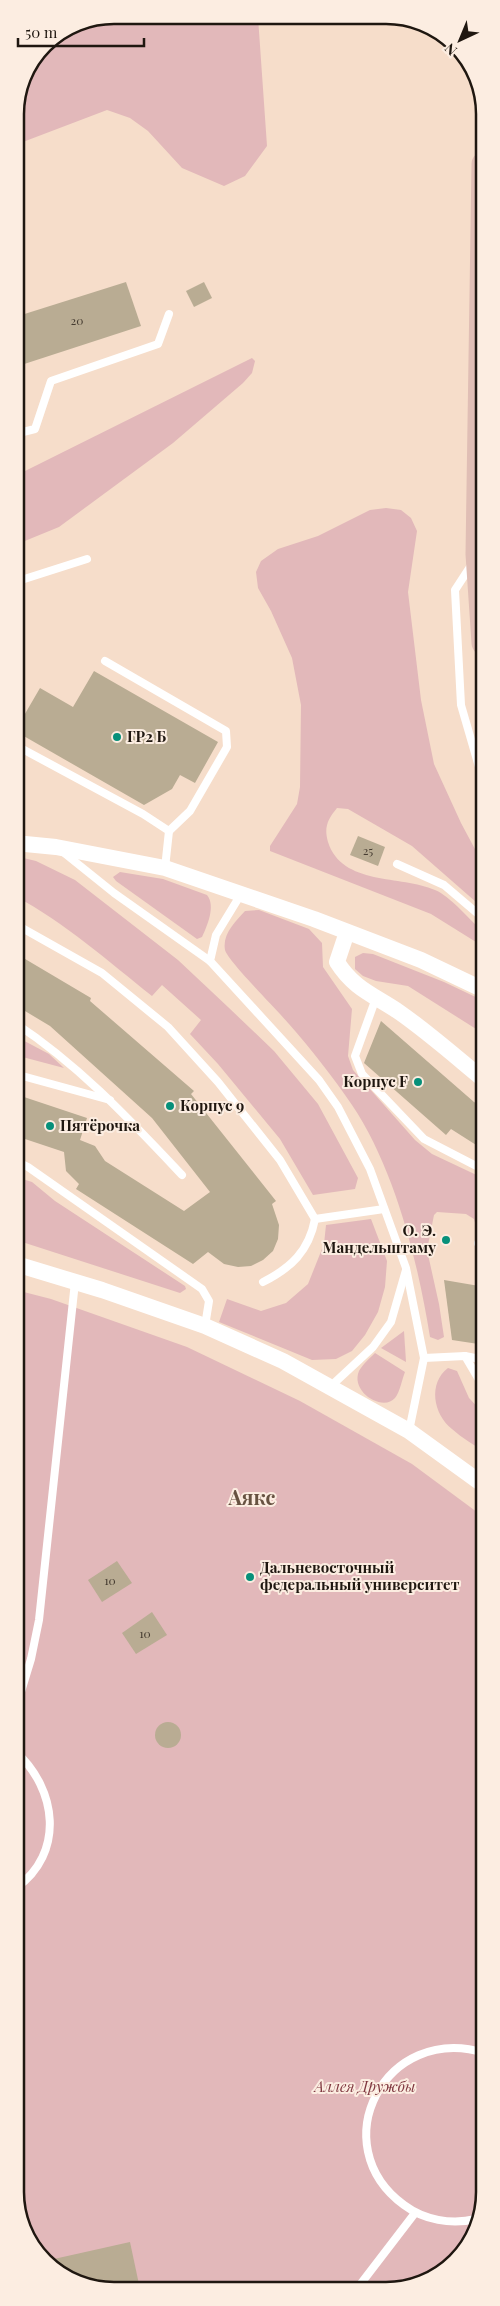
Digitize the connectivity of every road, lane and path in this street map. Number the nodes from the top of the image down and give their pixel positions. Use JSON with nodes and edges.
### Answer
{"nodes":[{"id":1,"x":168,"y":314,"type":"dead end"},
{"id":2,"x":24,"y":432,"type":"edge"},
{"id":3,"x":476,"y":557,"type":"edge"},
{"id":4,"x":87,"y":558,"type":"dead end"},
{"id":5,"x":24,"y":579,"type":"edge"},
{"id":6,"x":106,"y":661,"type":"dead end"},
{"id":7,"x":24,"y":750,"type":"edge"},
{"id":8,"x":476,"y":755,"type":"edge"},
{"id":9,"x":169,"y":830,"type":"junction"},
{"id":10,"x":24,"y":844,"type":"edge"},
{"id":11,"x":56,"y":847,"type":"junction"},
{"id":12,"x":397,"y":864,"type":"dead end"},
{"id":13,"x":165,"y":868,"type":"junction"},
{"id":14,"x":241,"y":894,"type":"junction"},
{"id":15,"x":476,"y":912,"type":"edge"},
{"id":16,"x":24,"y":929,"type":"edge"},
{"id":17,"x":346,"y":932,"type":"junction"},
{"id":18,"x":210,"y":961,"type":"junction"},
{"id":19,"x":476,"y":986,"type":"edge"},
{"id":20,"x":376,"y":998,"type":"junction"},
{"id":21,"x":24,"y":1028,"type":"edge"},
{"id":22,"x":476,"y":1074,"type":"edge"},
{"id":23,"x":24,"y":1076,"type":"edge"},
{"id":24,"x":112,"y":1101,"type":"junction"},
{"id":25,"x":24,"y":1165,"type":"edge"},
{"id":26,"x":476,"y":1166,"type":"edge"},
{"id":27,"x":182,"y":1175,"type":"dead end"},
{"id":28,"x":384,"y":1209,"type":"junction"},
{"id":29,"x":315,"y":1218,"type":"junction"},
{"id":30,"x":24,"y":1266,"type":"edge"},
{"id":31,"x":406,"y":1268,"type":"junction"},
{"id":32,"x":75,"y":1282,"type":"junction"},
{"id":33,"x":263,"y":1282,"type":"dead end"},
{"id":34,"x":205,"y":1326,"type":"junction"},
{"id":35,"x":465,"y":1356,"type":"junction"},
{"id":36,"x":424,"y":1358,"type":"junction"},
{"id":37,"x":476,"y":1358,"type":"edge"},
{"id":38,"x":476,"y":1375,"type":"edge"},
{"id":39,"x":331,"y":1386,"type":"junction"},
{"id":40,"x":409,"y":1430,"type":"junction"},
{"id":41,"x":476,"y":1479,"type":"edge"},
{"id":42,"x":24,"y":1682,"type":"edge"},
{"id":43,"x":24,"y":1759,"type":"edge"},
{"id":44,"x":24,"y":1880,"type":"edge"},
{"id":45,"x":476,"y":2050,"type":"edge"},
{"id":46,"x":415,"y":2213,"type":"junction"},
{"id":47,"x":471,"y":2219,"type":"edge"},
{"id":48,"x":362,"y":2282,"type":"edge"}],
"edges":[{"from":1,"to":2,"type":"lane"},
{"from":3,"to":8,"type":"lane"},
{"from":4,"to":5,"type":"lane"},
{"from":6,"to":9,"type":"lane"},
{"from":7,"to":9,"type":"lane"},
{"from":9,"to":13,"type":"lane"},
{"from":10,"to":11,"type":"street"},
{"from":11,"to":13,"type":"street"},
{"from":11,"to":18,"type":"lane"},
{"from":12,"to":15,"type":"lane"},
{"from":13,"to":14,"type":"street"},
{"from":14,"to":17,"type":"street"},
{"from":14,"to":18,"type":"lane"},
{"from":16,"to":29,"type":"lane"},
{"from":17,"to":19,"type":"street"},
{"from":17,"to":20,"type":"street"},
{"from":18,"to":28,"type":"lane"},
{"from":20,"to":22,"type":"street"},
{"from":20,"to":26,"type":"lane"},
{"from":21,"to":24,"type":"lane"},
{"from":23,"to":24,"type":"lane"},
{"from":24,"to":27,"type":"lane"},
{"from":25,"to":34,"type":"lane"},
{"from":28,"to":29,"type":"lane"},
{"from":28,"to":31,"type":"lane"},
{"from":29,"to":33,"type":"lane"},
{"from":30,"to":32,"type":"street"},
{"from":31,"to":36,"type":"lane"},
{"from":31,"to":39,"type":"lane"},
{"from":32,"to":34,"type":"street"},
{"from":32,"to":42,"type":"lane"},
{"from":34,"to":39,"type":"street"},
{"from":35,"to":36,"type":"lane"},
{"from":35,"to":37,"type":"lane"},
{"from":35,"to":38,"type":"lane"},
{"from":36,"to":40,"type":"lane"},
{"from":39,"to":40,"type":"street"},
{"from":40,"to":41,"type":"street"},
{"from":43,"to":44,"type":"lane"},
{"from":45,"to":46,"type":"lane"},
{"from":46,"to":47,"type":"lane"},
{"from":46,"to":48,"type":"lane"}]}
